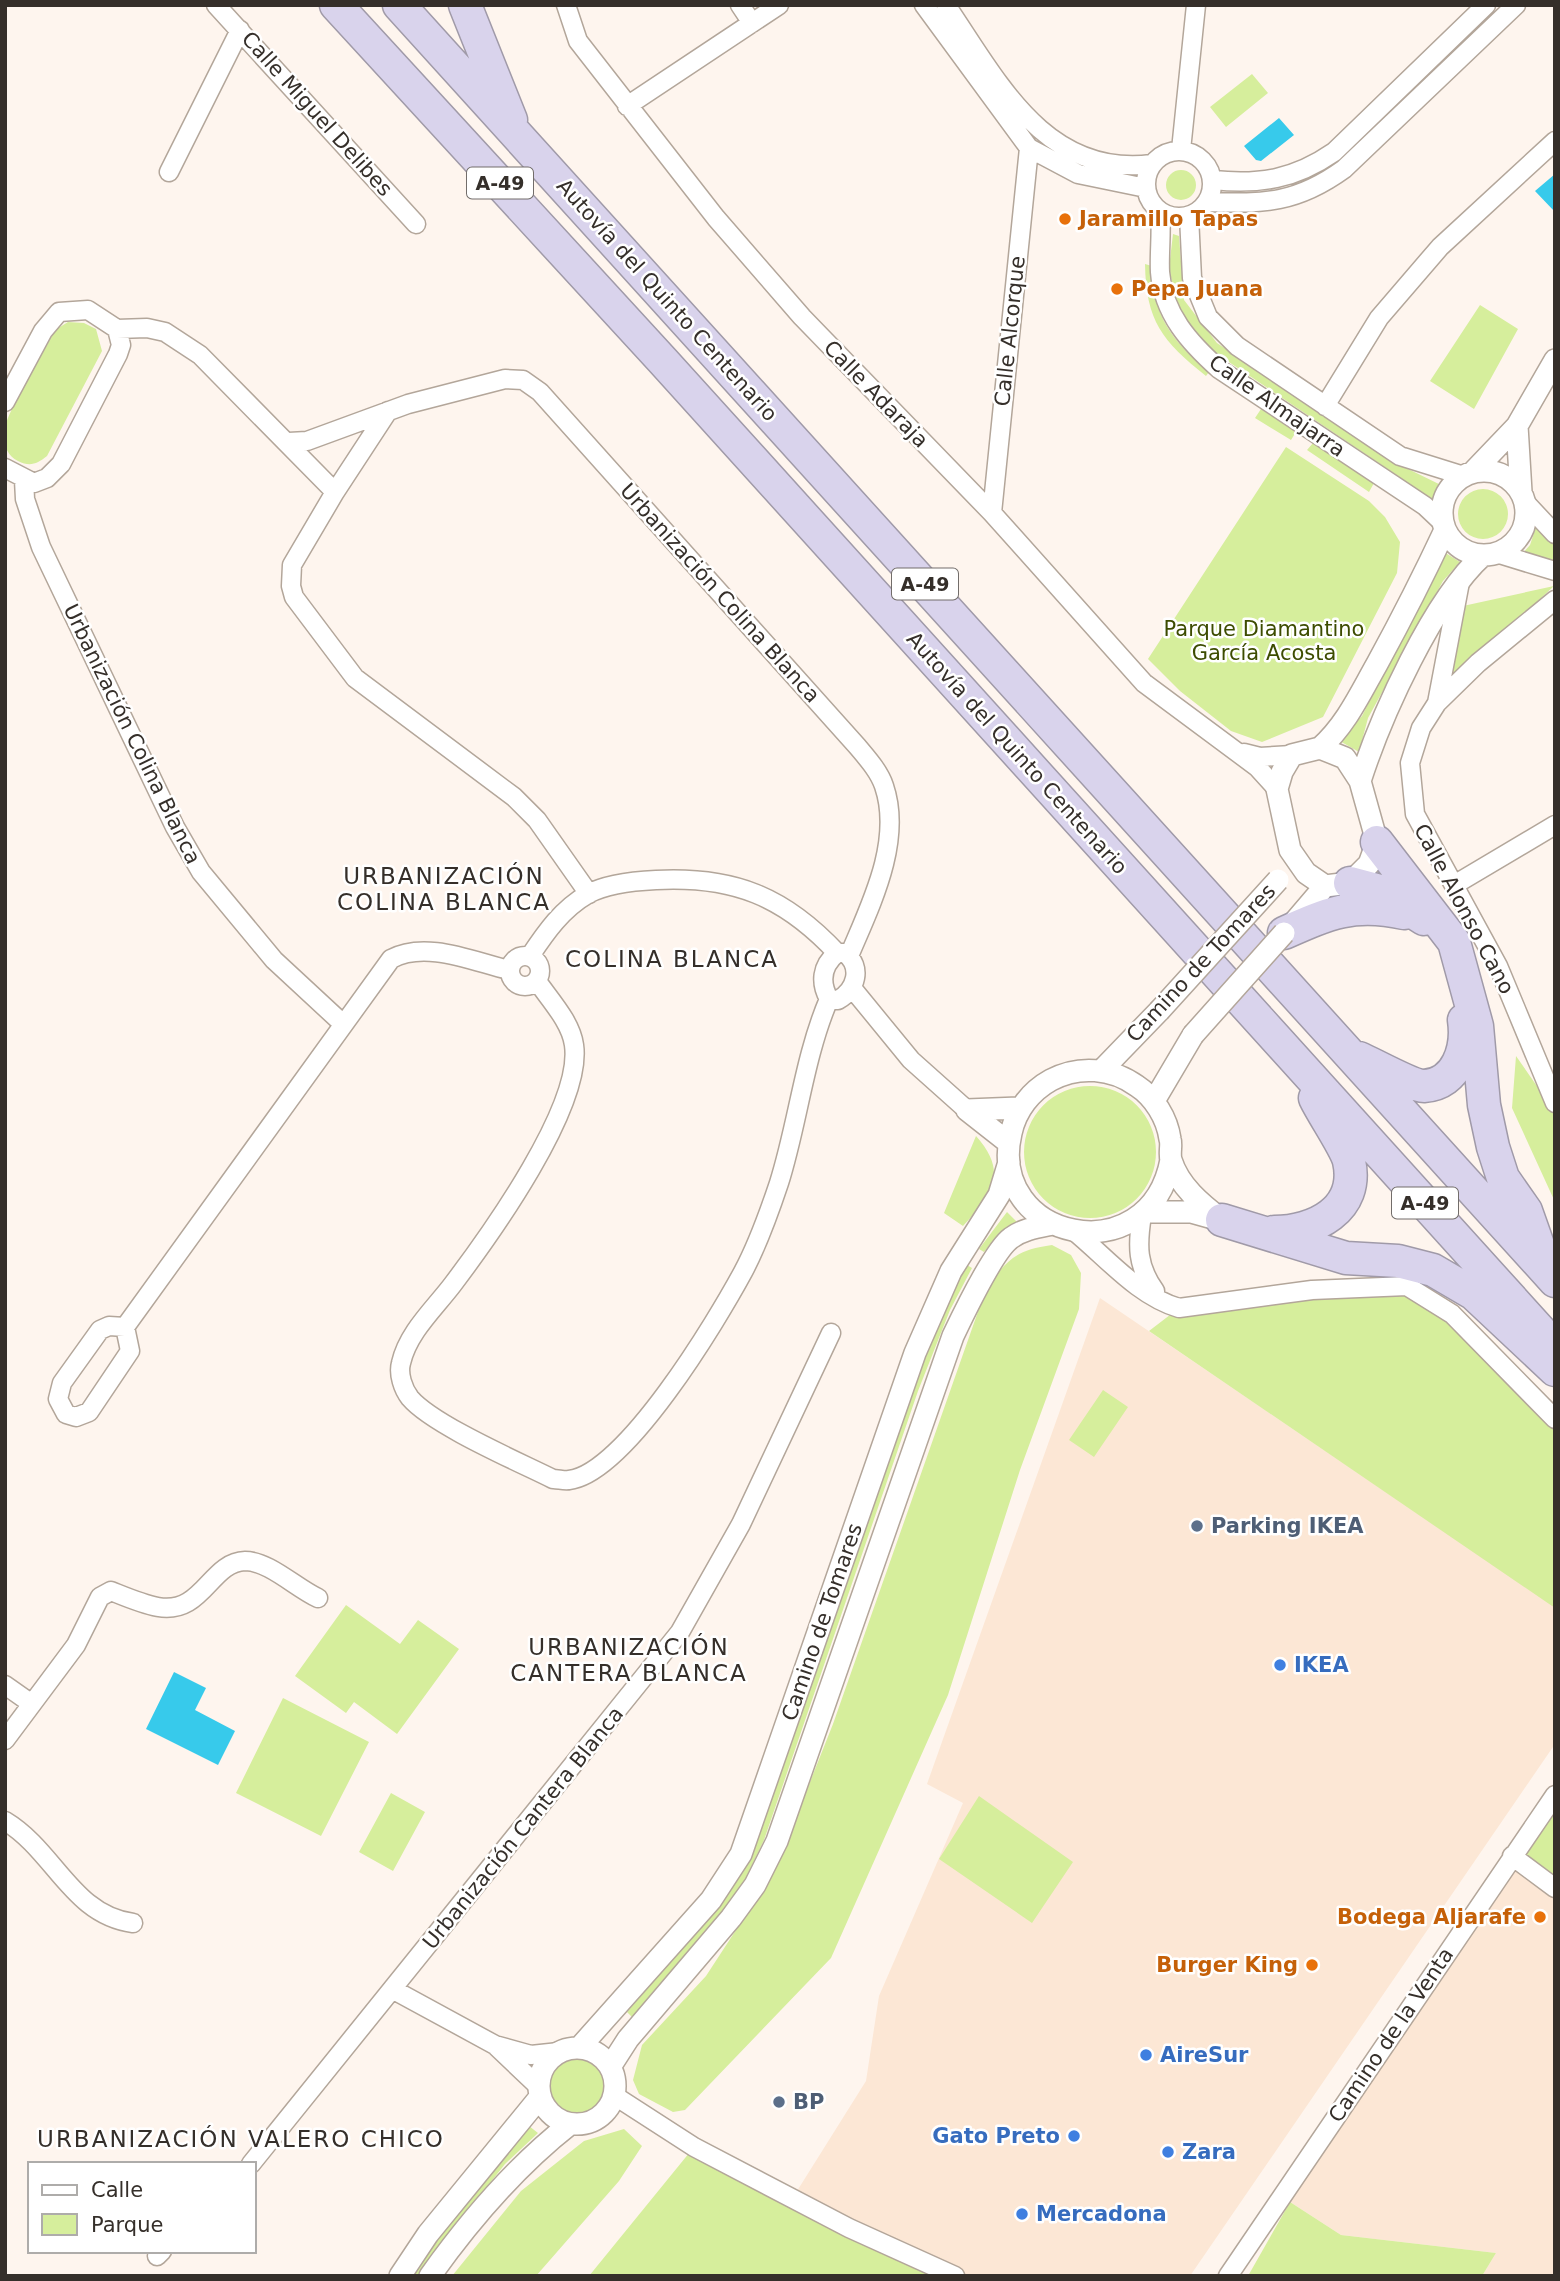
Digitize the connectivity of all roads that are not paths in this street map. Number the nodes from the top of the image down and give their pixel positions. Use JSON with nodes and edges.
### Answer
{"nodes":[{"id":1,"x":216,"y":5,"type":"edge"},
{"id":2,"x":336,"y":5,"type":"edge"},
{"id":3,"x":399,"y":5,"type":"edge"},
{"id":4,"x":465,"y":5,"type":"edge"},
{"id":5,"x":566,"y":5,"type":"edge"},
{"id":6,"x":740,"y":5,"type":"edge"},
{"id":7,"x":779,"y":5,"type":"edge"},
{"id":8,"x":924,"y":5,"type":"edge"},
{"id":9,"x":946,"y":5,"type":"edge"},
{"id":10,"x":1196,"y":5,"type":"edge"},
{"id":11,"x":1486,"y":5,"type":"edge"},
{"id":12,"x":1516,"y":5,"type":"edge"},
{"id":13,"x":752,"y":23,"type":"junction"},
{"id":14,"x":240,"y":30,"type":"junction"},
{"id":15,"x":627,"y":106,"type":"junction"},
{"id":16,"x":514,"y":131,"type":"junction"},
{"id":17,"x":1555,"y":141,"type":"edge"},
{"id":18,"x":1029,"y":148,"type":"junction"},
{"id":19,"x":1181,"y":150,"type":"junction"},
{"id":20,"x":1152,"y":164,"type":"junction"},
{"id":21,"x":169,"y":172,"type":"dead end"},
{"id":22,"x":1213,"y":180,"type":"junction"},
{"id":23,"x":1146,"y":188,"type":"junction"},
{"id":24,"x":1208,"y":202,"type":"junction"},
{"id":25,"x":1160,"y":211,"type":"junction"},
{"id":26,"x":1189,"y":216,"type":"junction"},
{"id":27,"x":416,"y":224,"type":"dead end"},
{"id":28,"x":117,"y":329,"type":"junction"},
{"id":29,"x":1555,"y":360,"type":"edge"},
{"id":30,"x":5,"y":402,"type":"edge"},
{"id":31,"x":1325,"y":406,"type":"junction"},
{"id":32,"x":388,"y":411,"type":"junction"},
{"id":33,"x":1517,"y":426,"type":"junction"},
{"id":34,"x":289,"y":442,"type":"junction"},
{"id":35,"x":5,"y":468,"type":"edge"},
{"id":36,"x":1469,"y":474,"type":"junction"},
{"id":37,"x":24,"y":480,"type":"junction"},
{"id":38,"x":335,"y":492,"type":"junction"},
{"id":39,"x":1522,"y":497,"type":"junction"},
{"id":40,"x":992,"y":513,"type":"junction"},
{"id":41,"x":1444,"y":527,"type":"junction"},
{"id":42,"x":1555,"y":534,"type":"edge"},
{"id":43,"x":1490,"y":554,"type":"junction"},
{"id":44,"x":1555,"y":571,"type":"edge"},
{"id":45,"x":1460,"y":582,"type":"junction"},
{"id":46,"x":1555,"y":600,"type":"edge"},
{"id":47,"x":1437,"y":703,"type":"junction"},
{"id":48,"x":1228,"y":748,"type":"junction"},
{"id":49,"x":1320,"y":748,"type":"junction"},
{"id":50,"x":1292,"y":755,"type":"junction"},
{"id":51,"x":1360,"y":780,"type":"junction"},
{"id":52,"x":1277,"y":789,"type":"junction"},
{"id":53,"x":1555,"y":825,"type":"edge"},
{"id":54,"x":1377,"y":842,"type":"junction"},
{"id":55,"x":1290,"y":849,"type":"junction"},
{"id":56,"x":1338,"y":885,"type":"junction"},
{"id":57,"x":1454,"y":885,"type":"junction"},
{"id":58,"x":589,"y":894,"type":"junction"},
{"id":59,"x":1422,"y":918,"type":"junction"},
{"id":60,"x":1284,"y":933,"type":"junction"},
{"id":61,"x":843,"y":955,"type":"junction"},
{"id":62,"x":530,"y":956,"type":"junction"},
{"id":63,"x":509,"y":971,"type":"junction"},
{"id":64,"x":537,"y":981,"type":"junction"},
{"id":65,"x":852,"y":988,"type":"junction"},
{"id":66,"x":829,"y":999,"type":"junction"},
{"id":67,"x":342,"y":1023,"type":"junction"},
{"id":68,"x":1351,"y":1055,"type":"junction"},
{"id":69,"x":1295,"y":1060,"type":"junction"},
{"id":70,"x":1548,"y":1070,"type":"edge"},
{"id":71,"x":1101,"y":1071,"type":"junction"},
{"id":72,"x":1154,"y":1101,"type":"junction"},
{"id":73,"x":1555,"y":1103,"type":"edge"},
{"id":74,"x":1021,"y":1108,"type":"junction"},
{"id":75,"x":967,"y":1110,"type":"junction"},
{"id":76,"x":1009,"y":1152,"type":"junction"},
{"id":77,"x":1171,"y":1160,"type":"junction"},
{"id":78,"x":1144,"y":1213,"type":"junction"},
{"id":79,"x":1222,"y":1220,"type":"junction"},
{"id":80,"x":1053,"y":1224,"type":"junction"},
{"id":81,"x":1074,"y":1231,"type":"junction"},
{"id":82,"x":1259,"y":1232,"type":"junction"},
{"id":83,"x":1552,"y":1277,"type":"edge"},
{"id":84,"x":1163,"y":1303,"type":"junction"},
{"id":85,"x":125,"y":1327,"type":"junction"},
{"id":86,"x":831,"y":1333,"type":"dead end"},
{"id":87,"x":1555,"y":1347,"type":"edge"},
{"id":88,"x":1555,"y":1370,"type":"edge"},
{"id":89,"x":1555,"y":1419,"type":"edge"},
{"id":90,"x":318,"y":1598,"type":"dead end"},
{"id":91,"x":5,"y":1685,"type":"edge"},
{"id":92,"x":32,"y":1704,"type":"junction"},
{"id":93,"x":5,"y":1740,"type":"edge"},
{"id":94,"x":1555,"y":1795,"type":"edge"},
{"id":95,"x":5,"y":1821,"type":"edge"},
{"id":96,"x":1512,"y":1856,"type":"junction"},
{"id":97,"x":1555,"y":1888,"type":"edge"},
{"id":98,"x":134,"y":1923,"type":"dead end"},
{"id":99,"x":392,"y":1989,"type":"junction"},
{"id":100,"x":495,"y":2045,"type":"junction"},
{"id":101,"x":580,"y":2048,"type":"junction"},
{"id":102,"x":559,"y":2052,"type":"junction"},
{"id":103,"x":610,"y":2067,"type":"junction"},
{"id":104,"x":539,"y":2091,"type":"junction"},
{"id":105,"x":615,"y":2096,"type":"junction"},
{"id":106,"x":570,"y":2124,"type":"junction"},
{"id":107,"x":253,"y":2162,"type":"edge"},
{"id":108,"x":400,"y":2276,"type":"edge"},
{"id":109,"x":430,"y":2276,"type":"edge"},
{"id":110,"x":955,"y":2276,"type":"edge"},
{"id":111,"x":1227,"y":2276,"type":"edge"}],
"edges":[{"from":1,"to":14,"type":"street","name":"Calle Miguel Delibes"},
{"from":2,"to":69,"type":"highway","name":"Autovía del Quinto Centenario","number":"A-49"},
{"from":3,"to":16,"type":"highway","name":"Autovía del Quinto Centenario","number":"A-49"},
{"from":4,"to":16,"type":"highway"},
{"from":5,"to":15,"type":"street","name":"Calle Adaraja"},
{"from":6,"to":13,"type":"street"},
{"from":7,"to":13,"type":"street"},
{"from":8,"to":18,"type":"street"},
{"from":9,"to":20,"type":"street"},
{"from":10,"to":19,"type":"street"},
{"from":11,"to":22,"type":"street"},
{"from":12,"to":24,"type":"street"},
{"from":13,"to":15,"type":"street"},
{"from":14,"to":21,"type":"street"},
{"from":14,"to":27,"type":"street","name":"Calle Miguel Delibes"},
{"from":15,"to":40,"type":"street","name":"Calle Adaraja"},
{"from":16,"to":68,"type":"highway","name":"Autovía del Quinto Centenario","number":"A-49"},
{"from":17,"to":31,"type":"street"},
{"from":18,"to":23,"type":"street"},
{"from":18,"to":40,"type":"street","name":"Calle Alcorque"},
{"from":19,"to":20,"type":"street"},
{"from":19,"to":22,"type":"street"},
{"from":20,"to":23,"type":"street"},
{"from":22,"to":24,"type":"street"},
{"from":23,"to":25,"type":"street"},
{"from":24,"to":26,"type":"street"},
{"from":25,"to":26,"type":"street"},
{"from":25,"to":41,"type":"street","name":"Calle Almajarra"},
{"from":26,"to":31,"type":"street","name":"Calle Almajarra"},
{"from":28,"to":30,"type":"street"},
{"from":28,"to":34,"type":"street"},
{"from":28,"to":37,"type":"street"},
{"from":29,"to":33,"type":"street"},
{"from":31,"to":36,"type":"street","name":"Calle Almajarra"},
{"from":32,"to":34,"type":"street","name":"Urbanización Colina Blanca"},
{"from":32,"to":38,"type":"street"},
{"from":32,"to":61,"type":"street","name":"Urbanización Colina Blanca"},
{"from":33,"to":36,"type":"street"},
{"from":33,"to":39,"type":"street"},
{"from":34,"to":38,"type":"street"},
{"from":35,"to":37,"type":"street"},
{"from":36,"to":39,"type":"street"},
{"from":36,"to":41,"type":"street"},
{"from":37,"to":67,"type":"street","name":"Urbanización Colina Blanca"},
{"from":38,"to":58,"type":"street"},
{"from":39,"to":42,"type":"street"},
{"from":39,"to":43,"type":"street"},
{"from":40,"to":48,"type":"street","name":"Calle Adaraja"},
{"from":41,"to":43,"type":"street"},
{"from":41,"to":49,"type":"street"},
{"from":43,"to":44,"type":"street"},
{"from":43,"to":45,"type":"street"},
{"from":45,"to":47,"type":"street"},
{"from":45,"to":51,"type":"street"},
{"from":46,"to":47,"type":"street","name":"Calle Alonso Cano"},
{"from":47,"to":57,"type":"street","name":"Calle Alonso Cano"},
{"from":48,"to":50,"type":"street"},
{"from":48,"to":52,"type":"street","name":"Calle Adaraja"},
{"from":49,"to":50,"type":"street"},
{"from":49,"to":51,"type":"street"},
{"from":50,"to":52,"type":"street"},
{"from":51,"to":54,"type":"street"},
{"from":52,"to":55,"type":"street"},
{"from":53,"to":57,"type":"street"},
{"from":54,"to":56,"type":"street"},
{"from":54,"to":83,"type":"highway"},
{"from":55,"to":56,"type":"street"},
{"from":55,"to":71,"type":"street","name":"Camino de Tomares","bridge":true},
{"from":56,"to":59,"type":"highway"},
{"from":56,"to":60,"type":"street","name":"Camino de Tomares"},
{"from":57,"to":70,"type":"street","name":"Calle Alonso Cano"},
{"from":58,"to":61,"type":"street"},
{"from":58,"to":62,"type":"street"},
{"from":59,"to":60,"type":"highway"},
{"from":59,"to":68,"type":"highway"},
{"from":60,"to":72,"type":"street","name":"Camino de Tomares","bridge":true},
{"from":61,"to":65,"type":"street"},
{"from":61,"to":66,"type":"street"},
{"from":62,"to":63,"type":"street"},
{"from":62,"to":64,"type":"street"},
{"from":63,"to":64,"type":"street"},
{"from":63,"to":67,"type":"street"},
{"from":64,"to":66,"type":"street"},
{"from":65,"to":66,"type":"street"},
{"from":65,"to":75,"type":"street"},
{"from":67,"to":85,"type":"street"},
{"from":68,"to":83,"type":"highway","name":"Autovía del Quinto Centenario","number":"A-49"},
{"from":69,"to":82,"type":"highway"},
{"from":69,"to":87,"type":"highway","name":"Autovía del Quinto Centenario","number":"A-49"},
{"from":70,"to":73,"type":"street","name":"Calle Alonso Cano"},
{"from":71,"to":72,"type":"street"},
{"from":71,"to":74,"type":"street"},
{"from":72,"to":77,"type":"street"},
{"from":74,"to":75,"type":"street"},
{"from":74,"to":76,"type":"street"},
{"from":75,"to":76,"type":"street"},
{"from":76,"to":80,"type":"street"},
{"from":76,"to":101,"type":"street","name":"Camino de Tomares"},
{"from":77,"to":78,"type":"street"},
{"from":77,"to":79,"type":"street"},
{"from":78,"to":79,"type":"street"},
{"from":78,"to":81,"type":"street"},
{"from":78,"to":84,"type":"street"},
{"from":79,"to":82,"type":"highway"},
{"from":80,"to":81,"type":"street"},
{"from":80,"to":103,"type":"street","name":"Camino de Tomares"},
{"from":81,"to":84,"type":"street"},
{"from":82,"to":88,"type":"highway"},
{"from":84,"to":89,"type":"street"},
{"from":85,"to":85,"type":"street"},
{"from":86,"to":99,"type":"street","name":"Urbanización Cantera Blanca"},
{"from":90,"to":92,"type":"street"},
{"from":91,"to":92,"type":"street"},
{"from":92,"to":93,"type":"street"},
{"from":94,"to":96,"type":"street","name":"Camino de la Venta"},
{"from":95,"to":98,"type":"street"},
{"from":96,"to":97,"type":"street"},
{"from":96,"to":111,"type":"street","name":"Camino de la Venta"},
{"from":99,"to":100,"type":"street"},
{"from":99,"to":107,"type":"street"},
{"from":100,"to":102,"type":"street"},
{"from":100,"to":104,"type":"street"},
{"from":101,"to":102,"type":"street"},
{"from":101,"to":103,"type":"street"},
{"from":102,"to":104,"type":"street"},
{"from":103,"to":105,"type":"street"},
{"from":104,"to":106,"type":"street"},
{"from":104,"to":108,"type":"street"},
{"from":105,"to":106,"type":"street"},
{"from":105,"to":110,"type":"street"},
{"from":106,"to":109,"type":"street"}]}
